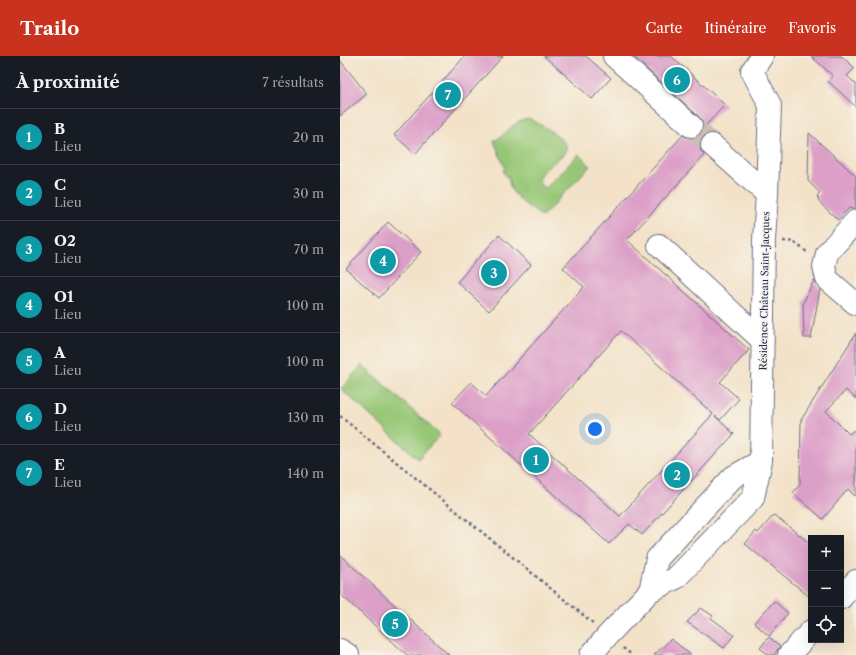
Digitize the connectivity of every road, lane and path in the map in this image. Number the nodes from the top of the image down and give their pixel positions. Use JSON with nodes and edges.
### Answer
{"nodes":[{"id":1,"x":614,"y":56,"type":"edge"},
{"id":2,"x":762,"y":56,"type":"edge"},
{"id":3,"x":691,"y":126,"type":"tunnel mouth"},
{"id":4,"x":712,"y":145,"type":"tunnel mouth"},
{"id":5,"x":767,"y":194,"type":"junction"},
{"id":6,"x":856,"y":221,"type":"edge"},
{"id":7,"x":794,"y":242,"type":"dead end"},
{"id":8,"x":659,"y":245,"type":"dead end"},
{"id":9,"x":817,"y":261,"type":"junction"},
{"id":10,"x":856,"y":304,"type":"edge"},
{"id":11,"x":763,"y":341,"type":"junction"},
{"id":12,"x":340,"y":416,"type":"edge"},
{"id":13,"x":856,"y":581,"type":"edge"},
{"id":14,"x":844,"y":595,"type":"edge"},
{"id":15,"x":808,"y":634,"type":"edge"},
{"id":16,"x":598,"y":649,"type":"edge"},
{"id":17,"x":340,"y":650,"type":"edge"},
{"id":18,"x":348,"y":655,"type":"edge"},
{"id":19,"x":632,"y":655,"type":"edge"},
{"id":20,"x":789,"y":655,"type":"edge"}],
"edges":[{"from":1,"to":3,"type":"street"},
{"from":2,"to":5,"type":"street","name":"Résidence Château Saint-Jacques"},
{"from":4,"to":5,"type":"street"},
{"from":5,"to":11,"type":"street","name":"Résidence Château Saint-Jacques"},
{"from":6,"to":9,"type":"street"},
{"from":7,"to":9,"type":"path"},
{"from":8,"to":11,"type":"street"},
{"from":9,"to":10,"type":"street"},
{"from":11,"to":16,"type":"street","name":"Résidence Château Saint-Jacques"},
{"from":12,"to":16,"type":"path"},
{"from":13,"to":14,"type":"street"},
{"from":15,"to":20,"type":"street"},
{"from":16,"to":19,"type":"path"},
{"from":17,"to":18,"type":"street"}]}
